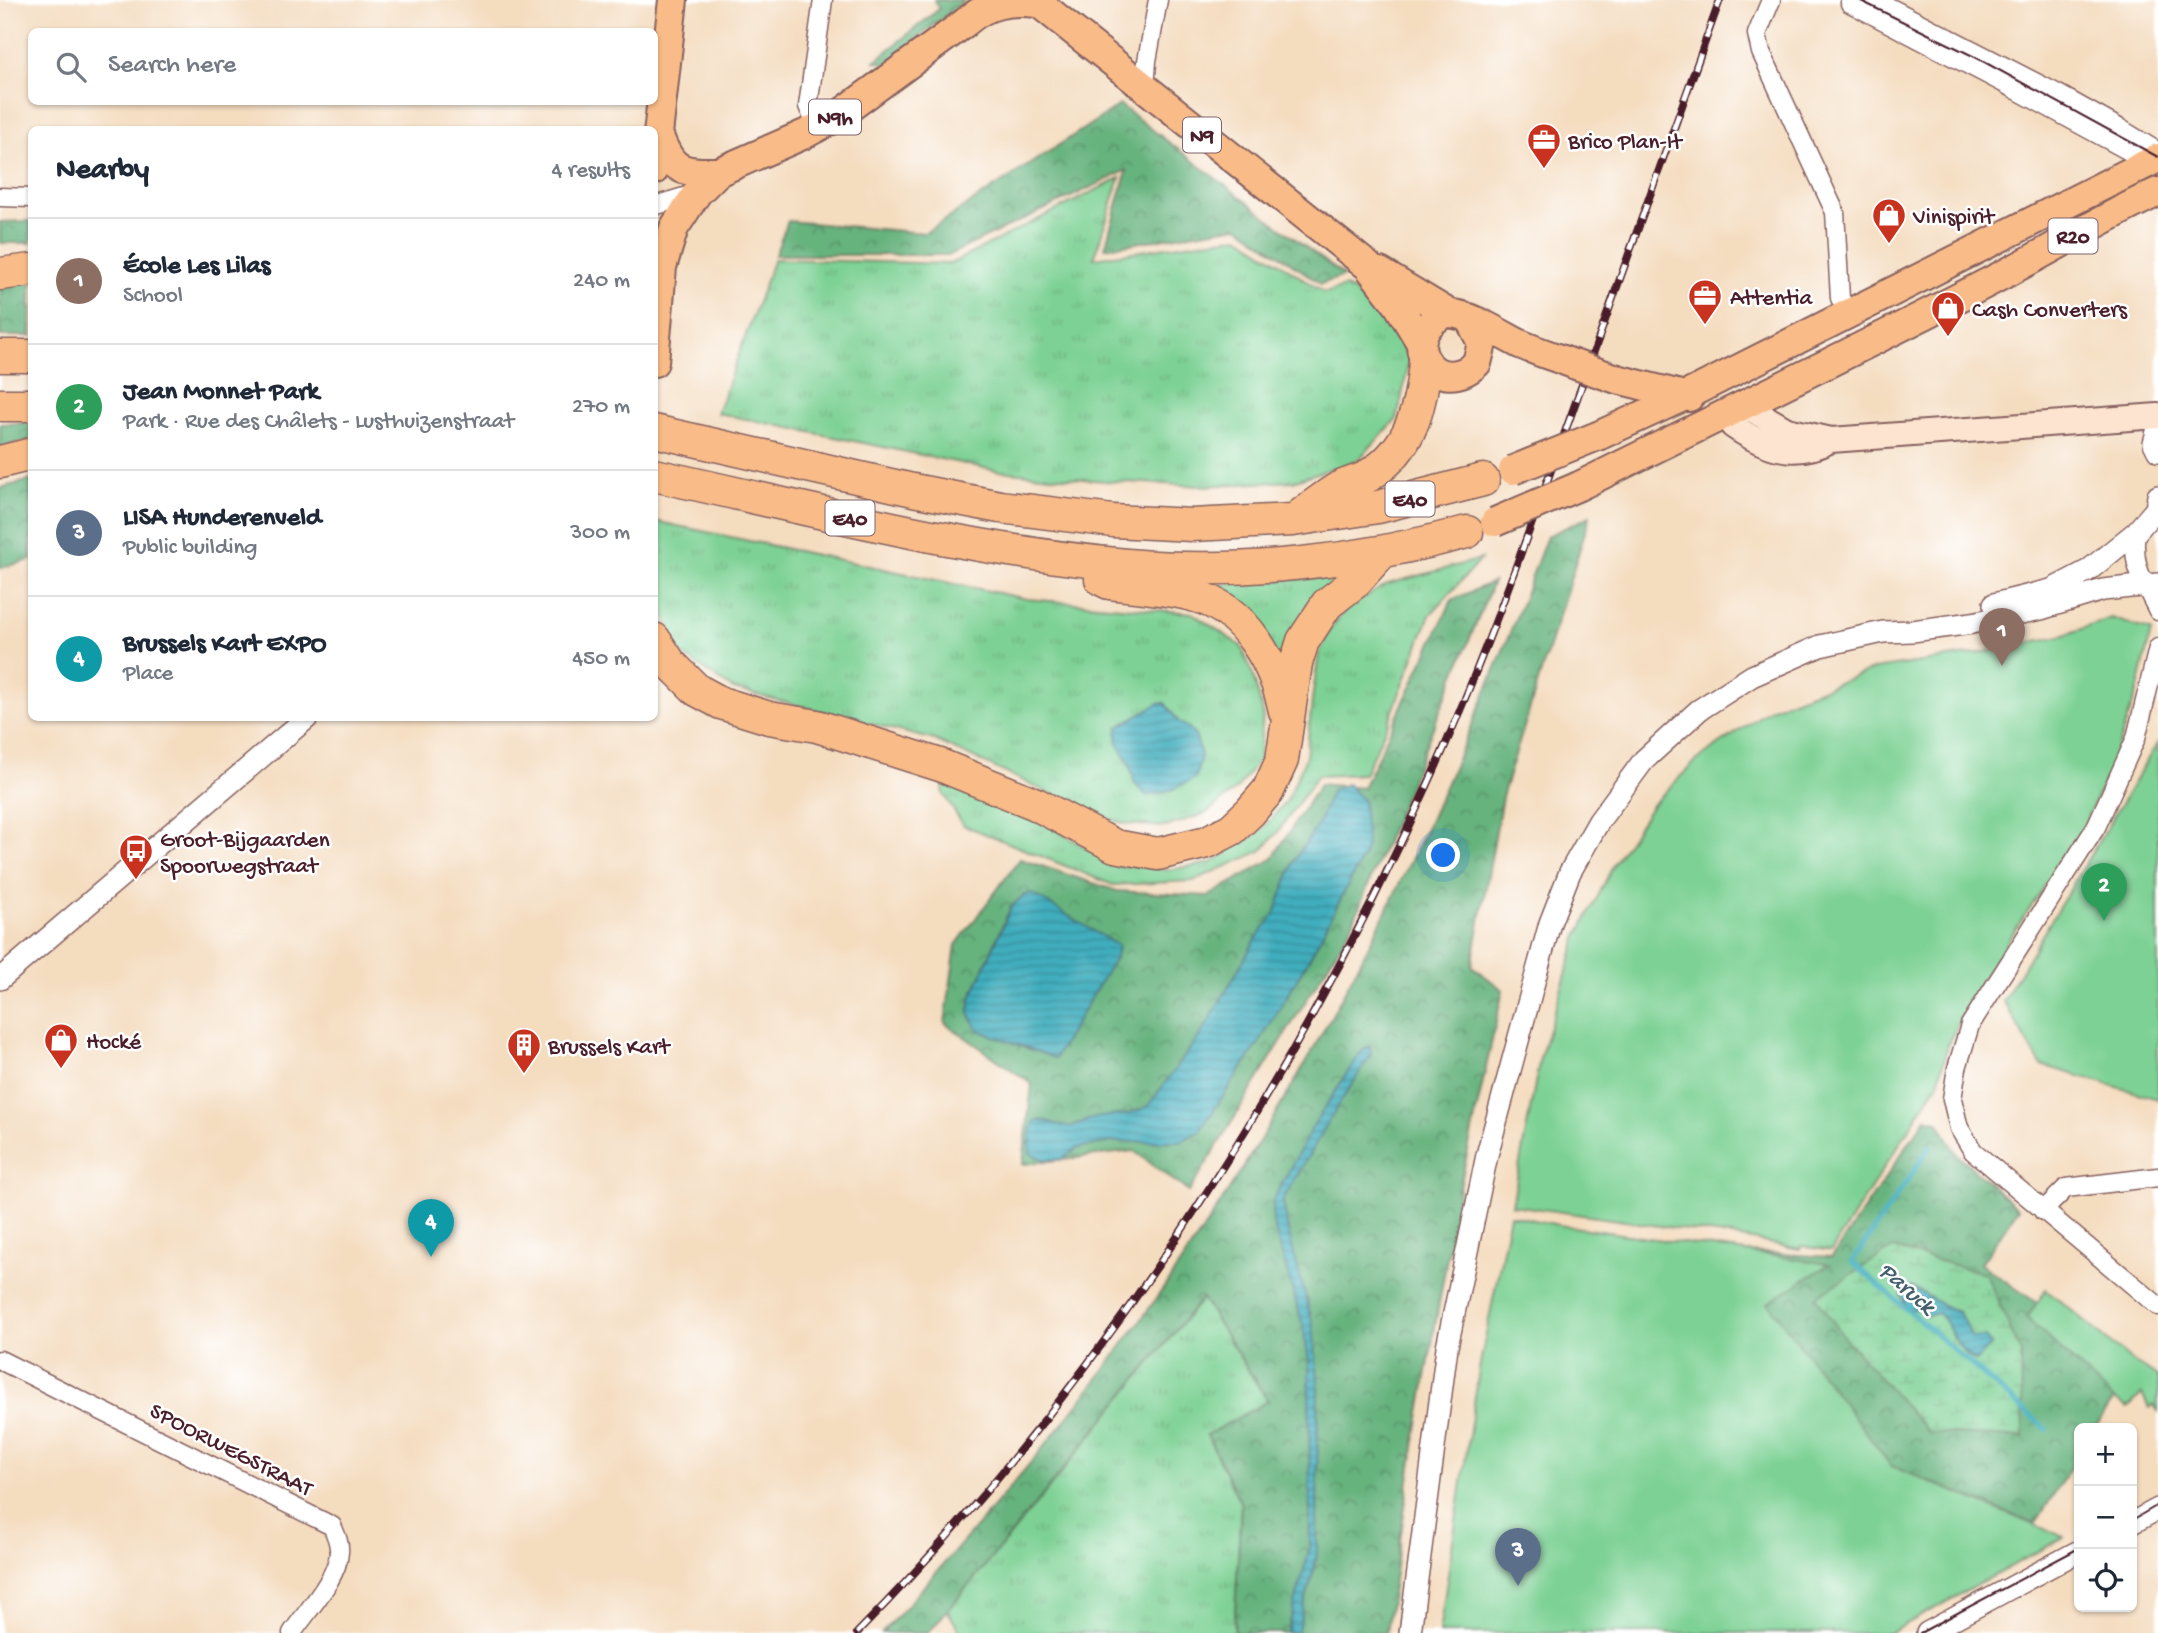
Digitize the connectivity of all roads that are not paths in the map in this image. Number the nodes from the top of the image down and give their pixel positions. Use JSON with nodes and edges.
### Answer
{"nodes":[{"id":1,"x":673,"y":0,"type":"edge"},
{"id":2,"x":822,"y":0,"type":"edge"},
{"id":3,"x":1158,"y":0,"type":"edge"},
{"id":4,"x":1771,"y":0,"type":"edge"},
{"id":5,"x":1875,"y":0,"type":"edge"},
{"id":6,"x":1036,"y":2,"type":"edge"},
{"id":7,"x":1850,"y":2,"type":"edge"},
{"id":8,"x":983,"y":4,"type":"edge"},
{"id":9,"x":1145,"y":89,"type":"junction"},
{"id":10,"x":817,"y":127,"type":"junction"},
{"id":11,"x":658,"y":131,"type":"edge"},
{"id":12,"x":658,"y":142,"type":"edge"},
{"id":13,"x":2155,"y":160,"type":"edge"},
{"id":14,"x":718,"y":172,"type":"junction"},
{"id":15,"x":2158,"y":192,"type":"edge"},
{"id":16,"x":697,"y":193,"type":"junction"},
{"id":17,"x":0,"y":197,"type":"edge"},
{"id":18,"x":28,"y":198,"type":"edge"},
{"id":19,"x":658,"y":205,"type":"edge"},
{"id":20,"x":0,"y":262,"type":"edge"},
{"id":21,"x":28,"y":263,"type":"edge"},
{"id":22,"x":1368,"y":266,"type":"junction"},
{"id":23,"x":28,"y":271,"type":"edge"},
{"id":24,"x":0,"y":274,"type":"edge"},
{"id":25,"x":1848,"y":313,"type":"junction"},
{"id":26,"x":658,"y":314,"type":"edge"},
{"id":27,"x":1459,"y":316,"type":"junction"},
{"id":28,"x":1423,"y":353,"type":"junction"},
{"id":29,"x":0,"y":356,"type":"edge"},
{"id":30,"x":28,"y":356,"type":"edge"},
{"id":31,"x":1685,"y":396,"type":"junction"},
{"id":32,"x":0,"y":405,"type":"edge"},
{"id":33,"x":28,"y":405,"type":"edge"},
{"id":34,"x":1735,"y":411,"type":"junction"},
{"id":35,"x":2158,"y":416,"type":"edge"},
{"id":36,"x":2158,"y":428,"type":"edge"},
{"id":37,"x":658,"y":431,"type":"edge"},
{"id":38,"x":2158,"y":451,"type":"edge"},
{"id":39,"x":28,"y":455,"type":"edge"},
{"id":40,"x":0,"y":461,"type":"edge"},
{"id":41,"x":658,"y":476,"type":"edge"},
{"id":42,"x":1483,"y":480,"type":"joint"},
{"id":43,"x":2158,"y":496,"type":"edge"},
{"id":44,"x":1293,"y":520,"type":"junction"},
{"id":45,"x":1481,"y":527,"type":"joint"},
{"id":46,"x":2136,"y":532,"type":"junction"},
{"id":47,"x":1382,"y":552,"type":"junction"},
{"id":48,"x":1045,"y":555,"type":"junction"},
{"id":49,"x":2152,"y":585,"type":"edge"},
{"id":50,"x":2158,"y":611,"type":"edge"},
{"id":51,"x":1883,"y":632,"type":"junction"},
{"id":52,"x":658,"y":645,"type":"edge"},
{"id":53,"x":2158,"y":648,"type":"edge"},
{"id":54,"x":303,"y":721,"type":"edge"},
{"id":55,"x":1287,"y":724,"type":"junction"},
{"id":56,"x":0,"y":979,"type":"edge"},
{"id":57,"x":2158,"y":1177,"type":"edge"},
{"id":58,"x":2043,"y":1211,"type":"junction"},
{"id":59,"x":2158,"y":1306,"type":"edge"},
{"id":60,"x":0,"y":1360,"type":"edge"},
{"id":61,"x":2158,"y":1509,"type":"edge"},
{"id":62,"x":2137,"y":1520,"type":"edge"},
{"id":63,"x":2074,"y":1555,"type":"edge"},
{"id":64,"x":292,"y":1633,"type":"edge"},
{"id":65,"x":1410,"y":1633,"type":"edge"},
{"id":66,"x":1927,"y":1633,"type":"edge"}],
"edges":[{"from":1,"to":11,"type":"main road"},
{"from":2,"to":10,"type":"street"},
{"from":3,"to":9,"type":"street"},
{"from":4,"to":25,"type":"street"},
{"from":5,"to":13,"type":"street"},
{"from":6,"to":8,"type":"main road","number":"N9h"},
{"from":6,"to":9,"type":"main road","number":"N9"},
{"from":7,"to":13,"type":"street"},
{"from":8,"to":10,"type":"main road","number":"N9h"},
{"from":9,"to":22,"type":"main road","number":"N9"},
{"from":10,"to":14,"type":"main road","number":"N9h"},
{"from":12,"to":14,"type":"main road"},
{"from":13,"to":25,"type":"main road","number":"R20"},
{"from":14,"to":16,"type":"main road"},
{"from":15,"to":34,"type":"main road","number":"R20"},
{"from":16,"to":19,"type":"street"},
{"from":16,"to":26,"type":"main road"},
{"from":17,"to":18,"type":"street"},
{"from":20,"to":21,"type":"highway"},
{"from":22,"to":27,"type":"main road","number":"N9"},
{"from":22,"to":28,"type":"main road","number":"N9"},
{"from":23,"to":24,"type":"highway"},
{"from":25,"to":31,"type":"main road","number":"R20"},
{"from":27,"to":28,"type":"main road"},
{"from":27,"to":28,"type":"main road"},
{"from":27,"to":31,"type":"main road","number":"N9","bridge":true},
{"from":28,"to":44,"type":"highway"},
{"from":29,"to":30,"type":"highway"},
{"from":31,"to":34,"type":"main road"},
{"from":31,"to":42,"type":"main road","number":"E40","bridge":true},
{"from":32,"to":33,"type":"highway"},
{"from":34,"to":35,"type":"main road"},
{"from":34,"to":45,"type":"main road","number":"E40","bridge":true},
{"from":36,"to":38,"type":"street"},
{"from":37,"to":44,"type":"highway","number":"E40"},
{"from":39,"to":40,"type":"highway"},
{"from":41,"to":48,"type":"highway","number":"E40"},
{"from":42,"to":44,"type":"highway","number":"E40"},
{"from":43,"to":46,"type":"street"},
{"from":45,"to":47,"type":"highway","number":"E40"},
{"from":46,"to":49,"type":"street"},
{"from":46,"to":51,"type":"street"},
{"from":47,"to":48,"type":"highway","number":"E40"},
{"from":47,"to":55,"type":"highway"},
{"from":48,"to":55,"type":"highway"},
{"from":49,"to":50,"type":"street"},
{"from":49,"to":51,"type":"street"},
{"from":51,"to":65,"type":"street"},
{"from":52,"to":55,"type":"highway"},
{"from":53,"to":58,"type":"street"},
{"from":54,"to":56,"type":"street"},
{"from":57,"to":58,"type":"street"},
{"from":58,"to":59,"type":"street"},
{"from":60,"to":64,"type":"street","name":"SPOORWEGSTRAAT"},
{"from":61,"to":62,"type":"street"},
{"from":63,"to":66,"type":"street"}]}
